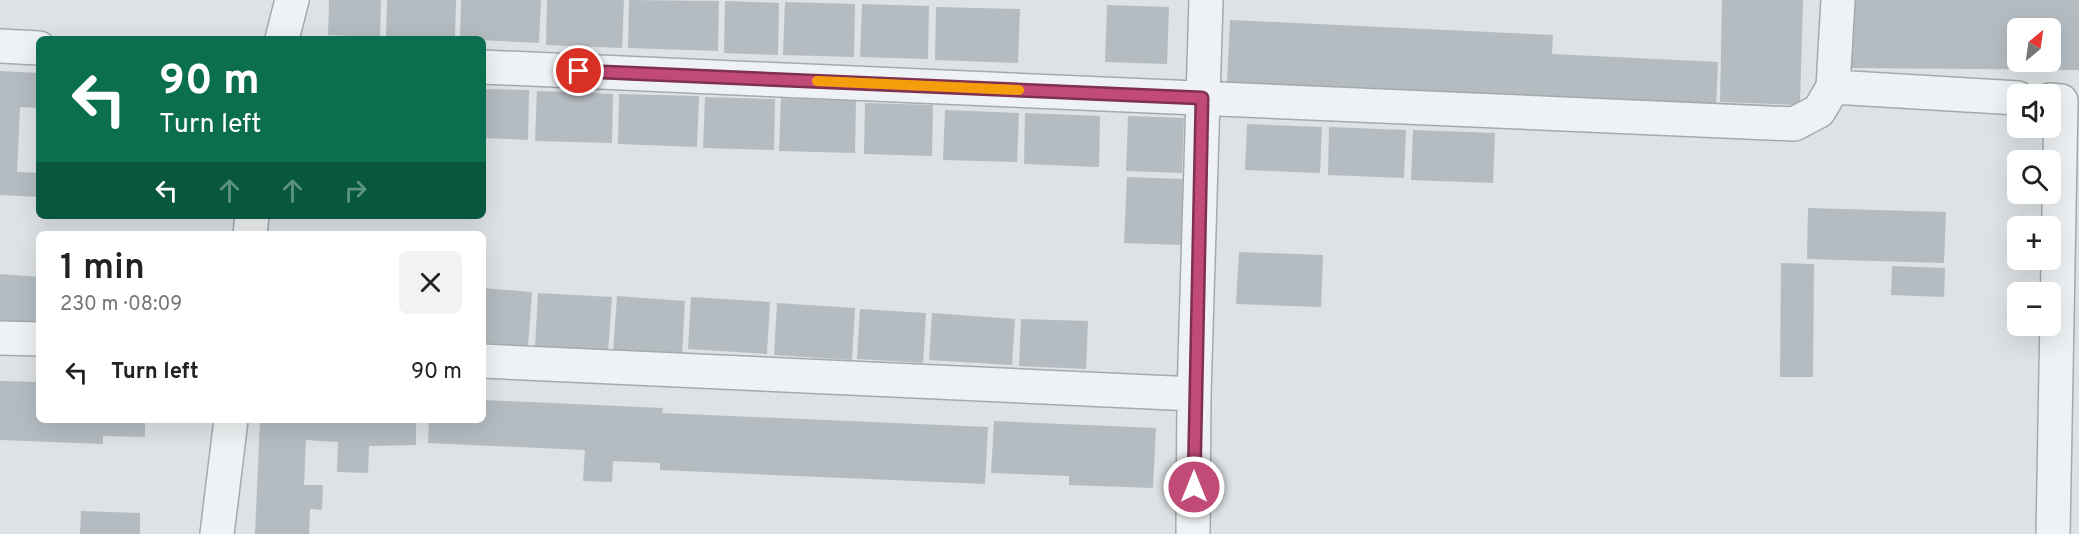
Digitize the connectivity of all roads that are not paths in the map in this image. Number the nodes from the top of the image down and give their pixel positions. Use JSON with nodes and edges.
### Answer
{"nodes":[{"id":1,"x":292,"y":0,"type":"edge"},
{"id":2,"x":1206,"y":0,"type":"edge"},
{"id":3,"x":1838,"y":0,"type":"edge"},
{"id":4,"x":283,"y":36,"type":"edge"},
{"id":5,"x":0,"y":46,"type":"edge"},
{"id":6,"x":36,"y":48,"type":"edge"},
{"id":7,"x":486,"y":67,"type":"edge"},
{"id":8,"x":1833,"y":87,"type":"junction"},
{"id":9,"x":2007,"y":97,"type":"edge"},
{"id":10,"x":2064,"y":97,"type":"edge"},
{"id":11,"x":1202,"y":98,"type":"junction"},
{"id":12,"x":0,"y":338,"type":"edge"},
{"id":13,"x":36,"y":339,"type":"edge"},
{"id":14,"x":486,"y":361,"type":"edge"},
{"id":15,"x":1194,"y":394,"type":"junction"},
{"id":16,"x":231,"y":423,"type":"edge"},
{"id":17,"x":217,"y":534,"type":"edge"},
{"id":18,"x":1193,"y":534,"type":"edge"},
{"id":19,"x":2053,"y":534,"type":"edge"}],
"edges":[{"from":1,"to":4,"type":"street"},
{"from":2,"to":11,"type":"street"},
{"from":3,"to":8,"type":"street"},
{"from":5,"to":6,"type":"street"},
{"from":7,"to":11,"type":"street"},
{"from":8,"to":9,"type":"street"},
{"from":8,"to":11,"type":"street"},
{"from":10,"to":19,"type":"street"},
{"from":11,"to":15,"type":"street"},
{"from":12,"to":13,"type":"street"},
{"from":14,"to":15,"type":"street"},
{"from":15,"to":18,"type":"street"},
{"from":16,"to":17,"type":"street"}]}
